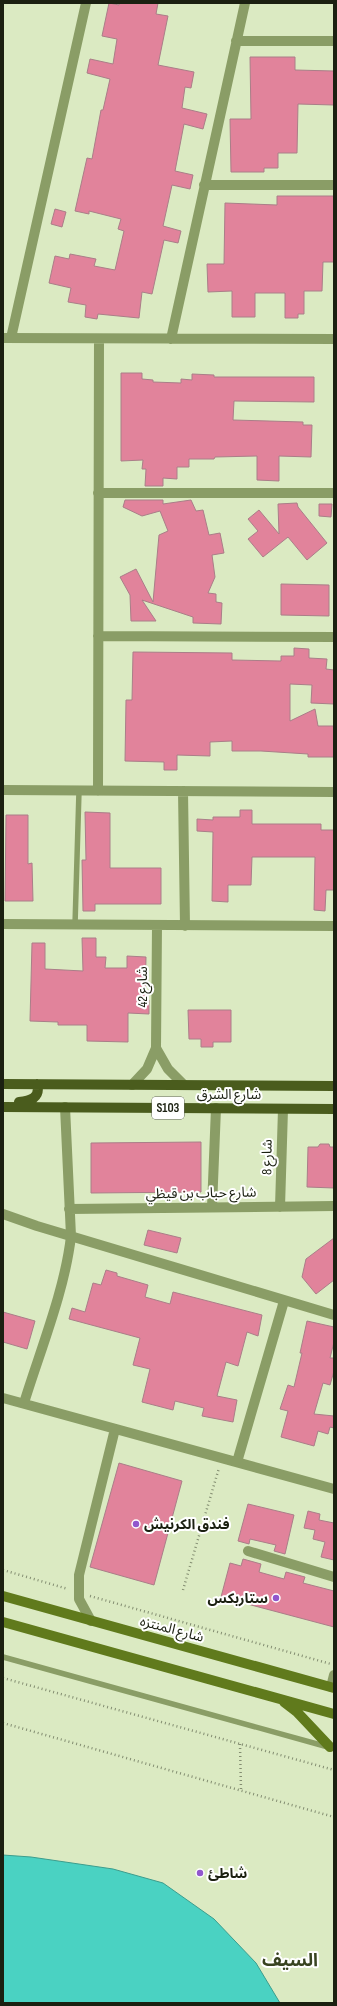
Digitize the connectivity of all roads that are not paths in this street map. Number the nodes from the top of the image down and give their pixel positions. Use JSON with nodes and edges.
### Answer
{"nodes":[{"id":1,"x":86,"y":3,"type":"edge"},
{"id":2,"x":245,"y":3,"type":"edge"},
{"id":3,"x":236,"y":41,"type":"junction"},
{"id":4,"x":334,"y":41,"type":"edge"},
{"id":5,"x":204,"y":185,"type":"junction"},
{"id":6,"x":334,"y":186,"type":"edge"},
{"id":7,"x":7,"y":338,"type":"edge"},
{"id":8,"x":99,"y":339,"type":"junction"},
{"id":9,"x":171,"y":339,"type":"junction"},
{"id":10,"x":334,"y":339,"type":"edge"},
{"id":11,"x":98,"y":493,"type":"junction"},
{"id":12,"x":334,"y":493,"type":"edge"},
{"id":13,"x":98,"y":636,"type":"junction"},
{"id":14,"x":334,"y":638,"type":"edge"},
{"id":15,"x":3,"y":790,"type":"edge"},
{"id":16,"x":79,"y":790,"type":"junction"},
{"id":17,"x":98,"y":790,"type":"junction"},
{"id":18,"x":183,"y":791,"type":"junction"},
{"id":19,"x":334,"y":792,"type":"edge"},
{"id":20,"x":3,"y":924,"type":"edge"},
{"id":21,"x":75,"y":925,"type":"junction"},
{"id":22,"x":157,"y":925,"type":"junction"},
{"id":23,"x":185,"y":926,"type":"junction"},
{"id":24,"x":334,"y":926,"type":"edge"},
{"id":25,"x":156,"y":1048,"type":"junction"},
{"id":26,"x":3,"y":1084,"type":"edge"},
{"id":27,"x":37,"y":1084,"type":"junction"},
{"id":28,"x":132,"y":1085,"type":"junction"},
{"id":29,"x":184,"y":1086,"type":"junction"},
{"id":30,"x":334,"y":1086,"type":"edge"},
{"id":31,"x":3,"y":1103,"type":"edge"},
{"id":32,"x":3,"y":1107,"type":"edge"},
{"id":33,"x":65,"y":1107,"type":"junction"},
{"id":34,"x":216,"y":1108,"type":"junction"},
{"id":35,"x":282,"y":1109,"type":"junction"},
{"id":36,"x":334,"y":1109,"type":"edge"},
{"id":37,"x":334,"y":1206,"type":"edge"},
{"id":38,"x":212,"y":1207,"type":"junction"},
{"id":39,"x":280,"y":1207,"type":"junction"},
{"id":40,"x":69,"y":1209,"type":"junction"},
{"id":41,"x":3,"y":1214,"type":"edge"},
{"id":42,"x":71,"y":1236,"type":"junction"},
{"id":43,"x":284,"y":1301,"type":"junction"},
{"id":44,"x":334,"y":1315,"type":"edge"},
{"id":45,"x":3,"y":1398,"type":"edge"},
{"id":46,"x":24,"y":1403,"type":"junction"},
{"id":47,"x":115,"y":1429,"type":"junction"},
{"id":48,"x":237,"y":1462,"type":"junction"},
{"id":49,"x":334,"y":1489,"type":"edge"},
{"id":50,"x":248,"y":1552,"type":"dead end"},
{"id":51,"x":334,"y":1577,"type":"edge"},
{"id":52,"x":3,"y":1596,"type":"edge"},
{"id":53,"x":91,"y":1621,"type":"junction"},
{"id":54,"x":3,"y":1622,"type":"edge"},
{"id":55,"x":3,"y":1656,"type":"edge"},
{"id":56,"x":334,"y":1675,"type":"edge"},
{"id":57,"x":332,"y":1688,"type":"edge"},
{"id":58,"x":279,"y":1699,"type":"junction"},
{"id":59,"x":334,"y":1714,"type":"edge"},
{"id":60,"x":332,"y":1748,"type":"edge"}],
"edges":[{"from":1,"to":7,"type":"street"},
{"from":2,"to":3,"type":"street"},
{"from":3,"to":4,"type":"street"},
{"from":3,"to":5,"type":"street"},
{"from":5,"to":6,"type":"street"},
{"from":5,"to":9,"type":"street"},
{"from":7,"to":8,"type":"street"},
{"from":8,"to":9,"type":"street"},
{"from":8,"to":11,"type":"street"},
{"from":9,"to":10,"type":"street"},
{"from":11,"to":12,"type":"street"},
{"from":11,"to":13,"type":"street"},
{"from":13,"to":14,"type":"street"},
{"from":13,"to":17,"type":"street"},
{"from":15,"to":16,"type":"street"},
{"from":16,"to":17,"type":"street"},
{"from":16,"to":21,"type":"lane"},
{"from":17,"to":18,"type":"street"},
{"from":18,"to":19,"type":"street"},
{"from":18,"to":23,"type":"street"},
{"from":20,"to":21,"type":"street"},
{"from":21,"to":22,"type":"street"},
{"from":22,"to":23,"type":"street"},
{"from":22,"to":25,"type":"street","name":"شارع 42"},
{"from":23,"to":24,"type":"street"},
{"from":25,"to":28,"type":"street","name":"شارع 42"},
{"from":25,"to":29,"type":"street"},
{"from":26,"to":27,"type":"main road","name":"شارع الشرق","number":"S103"},
{"from":27,"to":28,"type":"main road","name":"شارع الشرق","number":"S103"},
{"from":27,"to":31,"type":"main road"},
{"from":28,"to":29,"type":"main road","name":"شارع الشرق","number":"S103"},
{"from":29,"to":30,"type":"main road","name":"شارع الشرق","number":"S103"},
{"from":32,"to":33,"type":"main road","name":"شارع الشرق","number":"S103"},
{"from":33,"to":34,"type":"main road","name":"شارع الشرق","number":"S103"},
{"from":33,"to":40,"type":"street"},
{"from":34,"to":35,"type":"main road","name":"شارع الشرق","number":"S103"},
{"from":34,"to":38,"type":"street"},
{"from":35,"to":36,"type":"main road","name":"شارع الشرق","number":"S103"},
{"from":35,"to":39,"type":"street","name":"شارع 8"},
{"from":37,"to":39,"type":"street","name":"شارع حباب بن قيظي"},
{"from":38,"to":39,"type":"street","name":"شارع حباب بن قيظي"},
{"from":38,"to":40,"type":"street","name":"شارع حباب بن قيظي"},
{"from":40,"to":42,"type":"street"},
{"from":41,"to":42,"type":"street"},
{"from":42,"to":43,"type":"street"},
{"from":42,"to":46,"type":"street"},
{"from":43,"to":44,"type":"street"},
{"from":43,"to":48,"type":"street"},
{"from":45,"to":46,"type":"street"},
{"from":46,"to":47,"type":"street"},
{"from":47,"to":48,"type":"street"},
{"from":47,"to":53,"type":"street"},
{"from":48,"to":49,"type":"street"},
{"from":50,"to":51,"type":"street"},
{"from":52,"to":53,"type":"main road","name":"شارع المنتزه"},
{"from":53,"to":57,"type":"main road","name":"شارع المنتزه"},
{"from":54,"to":58,"type":"main road"},
{"from":55,"to":60,"type":"lane"},
{"from":56,"to":57,"type":"street"},
{"from":58,"to":59,"type":"main road"},
{"from":58,"to":60,"type":"main road"}]}
